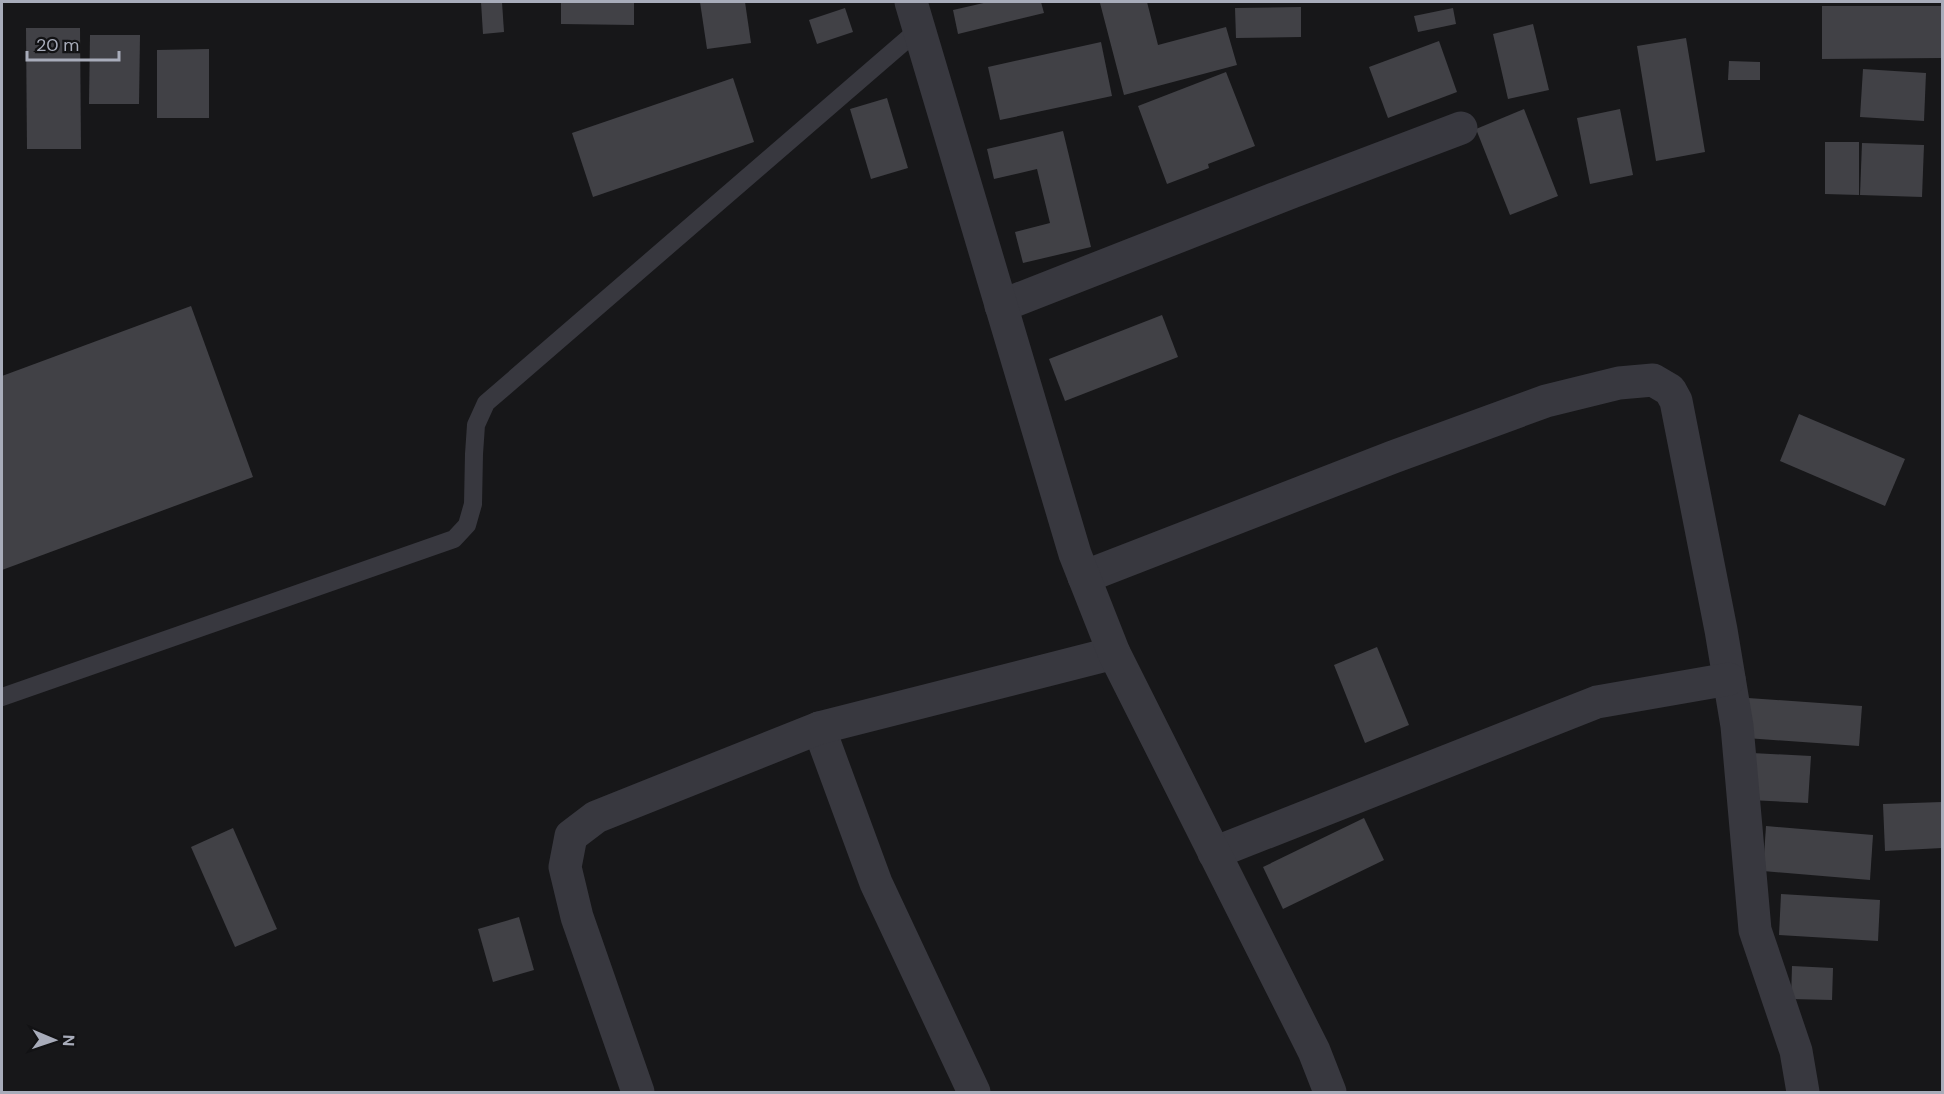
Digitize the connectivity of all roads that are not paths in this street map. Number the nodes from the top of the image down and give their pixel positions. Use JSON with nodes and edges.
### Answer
{"nodes":[{"id":1,"x":915,"y":15,"type":"edge"},
{"id":2,"x":1461,"y":128,"type":"dead end"},
{"id":3,"x":1001,"y":306,"type":"junction"},
{"id":4,"x":1084,"y":577,"type":"junction"},
{"id":5,"x":1114,"y":653,"type":"junction"},
{"id":6,"x":1729,"y":679,"type":"junction"},
{"id":7,"x":2,"y":697,"type":"edge"},
{"id":8,"x":819,"y":728,"type":"junction"},
{"id":9,"x":1214,"y":853,"type":"junction"},
{"id":10,"x":638,"y":1092,"type":"edge"},
{"id":11,"x":974,"y":1092,"type":"edge"},
{"id":12,"x":1330,"y":1092,"type":"edge"},
{"id":13,"x":1803,"y":1092,"type":"edge"}],
"edges":[{"from":1,"to":3,"type":"street"},
{"from":1,"to":7,"type":"lane"},
{"from":2,"to":3,"type":"street"},
{"from":3,"to":4,"type":"street"},
{"from":4,"to":5,"type":"street"},
{"from":4,"to":6,"type":"street"},
{"from":5,"to":8,"type":"street"},
{"from":5,"to":9,"type":"street"},
{"from":6,"to":9,"type":"street"},
{"from":6,"to":13,"type":"street"},
{"from":8,"to":10,"type":"street"},
{"from":8,"to":11,"type":"street"},
{"from":9,"to":12,"type":"street"}]}
